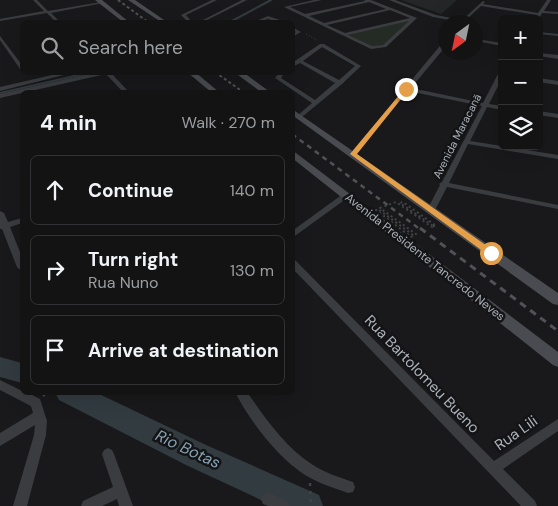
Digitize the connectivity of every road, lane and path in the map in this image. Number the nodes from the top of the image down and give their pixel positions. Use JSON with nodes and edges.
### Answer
{"nodes":[{"id":1,"x":35,"y":0,"type":"edge"},
{"id":2,"x":131,"y":0,"type":"edge"},
{"id":3,"x":215,"y":0,"type":"edge"},
{"id":4,"x":245,"y":0,"type":"edge"},
{"id":5,"x":294,"y":0,"type":"edge"},
{"id":6,"x":320,"y":0,"type":"edge"},
{"id":7,"x":391,"y":0,"type":"edge"},
{"id":8,"x":485,"y":0,"type":"edge"},
{"id":9,"x":549,"y":0,"type":"edge"},
{"id":10,"x":99,"y":1,"type":"edge"},
{"id":11,"x":368,"y":1,"type":"edge"},
{"id":12,"x":480,"y":5,"type":"junction"},
{"id":13,"x":286,"y":7,"type":"junction"},
{"id":14,"x":391,"y":9,"type":"junction"},
{"id":15,"x":48,"y":11,"type":"junction"},
{"id":16,"x":540,"y":13,"type":"junction"},
{"id":17,"x":558,"y":13,"type":"edge"},
{"id":18,"x":469,"y":15,"type":"edge"},
{"id":19,"x":304,"y":16,"type":"junction"},
{"id":20,"x":438,"y":17,"type":"edge"},
{"id":21,"x":416,"y":18,"type":"junction"},
{"id":22,"x":0,"y":20,"type":"edge"},
{"id":23,"x":56,"y":20,"type":"edge"},
{"id":24,"x":123,"y":20,"type":"edge"},
{"id":25,"x":161,"y":20,"type":"edge"},
{"id":26,"x":188,"y":20,"type":"edge"},
{"id":27,"x":205,"y":20,"type":"edge"},
{"id":28,"x":260,"y":20,"type":"edge"},
{"id":29,"x":278,"y":20,"type":"edge"},
{"id":30,"x":323,"y":25,"type":"junction"},
{"id":31,"x":295,"y":30,"type":"edge"},
{"id":32,"x":299,"y":32,"type":"junction"},
{"id":33,"x":543,"y":33,"type":"edge"},
{"id":34,"x":295,"y":34,"type":"edge"},
{"id":35,"x":344,"y":35,"type":"junction"},
{"id":36,"x":558,"y":35,"type":"edge"},
{"id":37,"x":0,"y":37,"type":"edge"},
{"id":38,"x":483,"y":41,"type":"edge"},
{"id":39,"x":498,"y":44,"type":"edge"},
{"id":40,"x":322,"y":45,"type":"junction"},
{"id":41,"x":438,"y":51,"type":"edge"},
{"id":42,"x":543,"y":55,"type":"edge"},
{"id":43,"x":558,"y":57,"type":"edge"},
{"id":44,"x":300,"y":61,"type":"junction"},
{"id":45,"x":295,"y":64,"type":"edge"},
{"id":46,"x":20,"y":65,"type":"edge"},
{"id":47,"x":56,"y":75,"type":"edge"},
{"id":48,"x":94,"y":75,"type":"edge"},
{"id":49,"x":109,"y":75,"type":"edge"},
{"id":50,"x":194,"y":75,"type":"edge"},
{"id":51,"x":241,"y":75,"type":"edge"},
{"id":52,"x":280,"y":75,"type":"edge"},
{"id":53,"x":498,"y":79,"type":"edge"},
{"id":54,"x":543,"y":81,"type":"edge"},
{"id":55,"x":340,"y":83,"type":"junction"},
{"id":56,"x":558,"y":83,"type":"edge"},
{"id":57,"x":0,"y":89,"type":"edge"},
{"id":58,"x":406,"y":89,"type":"junction"},
{"id":59,"x":36,"y":90,"type":"edge"},
{"id":60,"x":124,"y":90,"type":"edge"},
{"id":61,"x":212,"y":90,"type":"edge"},
{"id":62,"x":263,"y":90,"type":"edge"},
{"id":63,"x":20,"y":93,"type":"edge"},
{"id":64,"x":0,"y":96,"type":"edge"},
{"id":65,"x":316,"y":103,"type":"junction"},
{"id":66,"x":484,"y":105,"type":"junction"},
{"id":67,"x":498,"y":107,"type":"edge"},
{"id":68,"x":300,"y":113,"type":"edge"},
{"id":69,"x":543,"y":114,"type":"edge"},
{"id":70,"x":558,"y":116,"type":"edge"},
{"id":71,"x":465,"y":142,"type":"junction"},
{"id":72,"x":353,"y":154,"type":"junction"},
{"id":73,"x":295,"y":155,"type":"edge"},
{"id":74,"x":558,"y":157,"type":"edge"},
{"id":75,"x":443,"y":184,"type":"junction"},
{"id":76,"x":346,"y":196,"type":"junction"},
{"id":77,"x":558,"y":207,"type":"edge"},
{"id":78,"x":431,"y":210,"type":"junction"},
{"id":79,"x":0,"y":213,"type":"edge"},
{"id":80,"x":20,"y":221,"type":"edge"},
{"id":81,"x":3,"y":226,"type":"edge"},
{"id":82,"x":434,"y":227,"type":"dead end"},
{"id":83,"x":295,"y":233,"type":"edge"},
{"id":84,"x":413,"y":235,"type":"dead end"},
{"id":85,"x":20,"y":263,"type":"edge"},
{"id":86,"x":295,"y":265,"type":"edge"},
{"id":87,"x":558,"y":300,"type":"edge"},
{"id":88,"x":558,"y":361,"type":"edge"},
{"id":89,"x":0,"y":385,"type":"edge"},
{"id":90,"x":242,"y":395,"type":"edge"},
{"id":91,"x":38,"y":409,"type":"junction"},
{"id":92,"x":558,"y":424,"type":"edge"},
{"id":93,"x":0,"y":440,"type":"edge"},
{"id":94,"x":108,"y":454,"type":"dead end"},
{"id":95,"x":493,"y":469,"type":"junction"},
{"id":96,"x":310,"y":470,"type":"junction"},
{"id":97,"x":348,"y":487,"type":"dead end"},
{"id":98,"x":120,"y":490,"type":"junction"},
{"id":99,"x":268,"y":499,"type":"dead end"},
{"id":100,"x":20,"y":506,"type":"edge"},
{"id":101,"x":88,"y":506,"type":"edge"},
{"id":102,"x":126,"y":506,"type":"edge"},
{"id":103,"x":282,"y":506,"type":"edge"},
{"id":104,"x":311,"y":506,"type":"edge"},
{"id":105,"x":530,"y":506,"type":"edge"}],
"edges":[{"from":1,"to":15,"type":"street"},
{"from":2,"to":25,"type":"main road"},
{"from":3,"to":26,"type":"street"},
{"from":4,"to":27,"type":"street"},
{"from":5,"to":13,"type":"street"},
{"from":6,"to":13,"type":"street"},
{"from":7,"to":20,"type":"street"},
{"from":8,"to":12,"type":"street"},
{"from":9,"to":16,"type":"street"},
{"from":10,"to":15,"type":"street"},
{"from":10,"to":24,"type":"main road"},
{"from":11,"to":14,"type":"street"},
{"from":11,"to":19,"type":"street"},
{"from":12,"to":16,"type":"street"},
{"from":12,"to":18,"type":"street"},
{"from":13,"to":19,"type":"street"},
{"from":14,"to":21,"type":"street"},
{"from":14,"to":30,"type":"street"},
{"from":15,"to":22,"type":"street"},
{"from":15,"to":23,"type":"street"},
{"from":16,"to":17,"type":"street"},
{"from":19,"to":30,"type":"street"},
{"from":21,"to":35,"type":"street"},
{"from":21,"to":35,"type":"street"},
{"from":28,"to":29,"type":"street"},
{"from":30,"to":35,"type":"street"},
{"from":31,"to":32,"type":"street"},
{"from":32,"to":34,"type":"street"},
{"from":32,"to":40,"type":"path"},
{"from":33,"to":36,"type":"street"},
{"from":37,"to":46,"type":"street"},
{"from":38,"to":39,"type":"street"},
{"from":40,"to":44,"type":"street"},
{"from":40,"to":55,"type":"street"},
{"from":41,"to":58,"type":"street"},
{"from":42,"to":43,"type":"street"},
{"from":44,"to":45,"type":"street"},
{"from":44,"to":55,"type":"street"},
{"from":47,"to":57,"type":"street"},
{"from":48,"to":59,"type":"street"},
{"from":49,"to":60,"type":"street"},
{"from":50,"to":61,"type":"main road"},
{"from":51,"to":62,"type":"main road"},
{"from":52,"to":65,"type":"street"},
{"from":53,"to":66,"type":"street","name":"Avenida Maracanã"},
{"from":54,"to":56,"type":"street"},
{"from":55,"to":65,"type":"street"},
{"from":58,"to":66,"type":"street"},
{"from":58,"to":72,"type":"street"},
{"from":63,"to":64,"type":"street"},
{"from":65,"to":68,"type":"street"},
{"from":66,"to":67,"type":"street"},
{"from":66,"to":71,"type":"street","name":"Avenida Maracanã"},
{"from":68,"to":72,"type":"main road"},
{"from":69,"to":70,"type":"street"},
{"from":71,"to":74,"type":"street"},
{"from":71,"to":75,"type":"street","name":"Avenida Maracanã"},
{"from":72,"to":78,"type":"main road"},
{"from":73,"to":76,"type":"main road","name":"Avenida Presidente Tancredo Neves"},
{"from":75,"to":77,"type":"street"},
{"from":75,"to":78,"type":"street","name":"Avenida Maracanã"},
{"from":76,"to":83,"type":"street"},
{"from":76,"to":88,"type":"main road","name":"Avenida Presidente Tancredo Neves"},
{"from":78,"to":87,"type":"main road"},
{"from":79,"to":81,"type":"street"},
{"from":80,"to":81,"type":"street"},
{"from":81,"to":85,"type":"street"},
{"from":82,"to":84,"type":"path","bridge":true},
{"from":86,"to":95,"type":"street","name":"Rua Bartolomeu Bueno"},
{"from":89,"to":91,"type":"street"},
{"from":90,"to":96,"type":"street"},
{"from":91,"to":93,"type":"street"},
{"from":91,"to":100,"type":"street"},
{"from":92,"to":95,"type":"street","name":"Rua Lili"},
{"from":94,"to":98,"type":"street"},
{"from":95,"to":105,"type":"street","name":"Rua Bartolomeu Bueno"},
{"from":96,"to":97,"type":"street"},
{"from":96,"to":104,"type":"path"},
{"from":98,"to":101,"type":"street"},
{"from":98,"to":102,"type":"street"},
{"from":99,"to":103,"type":"street"}]}
